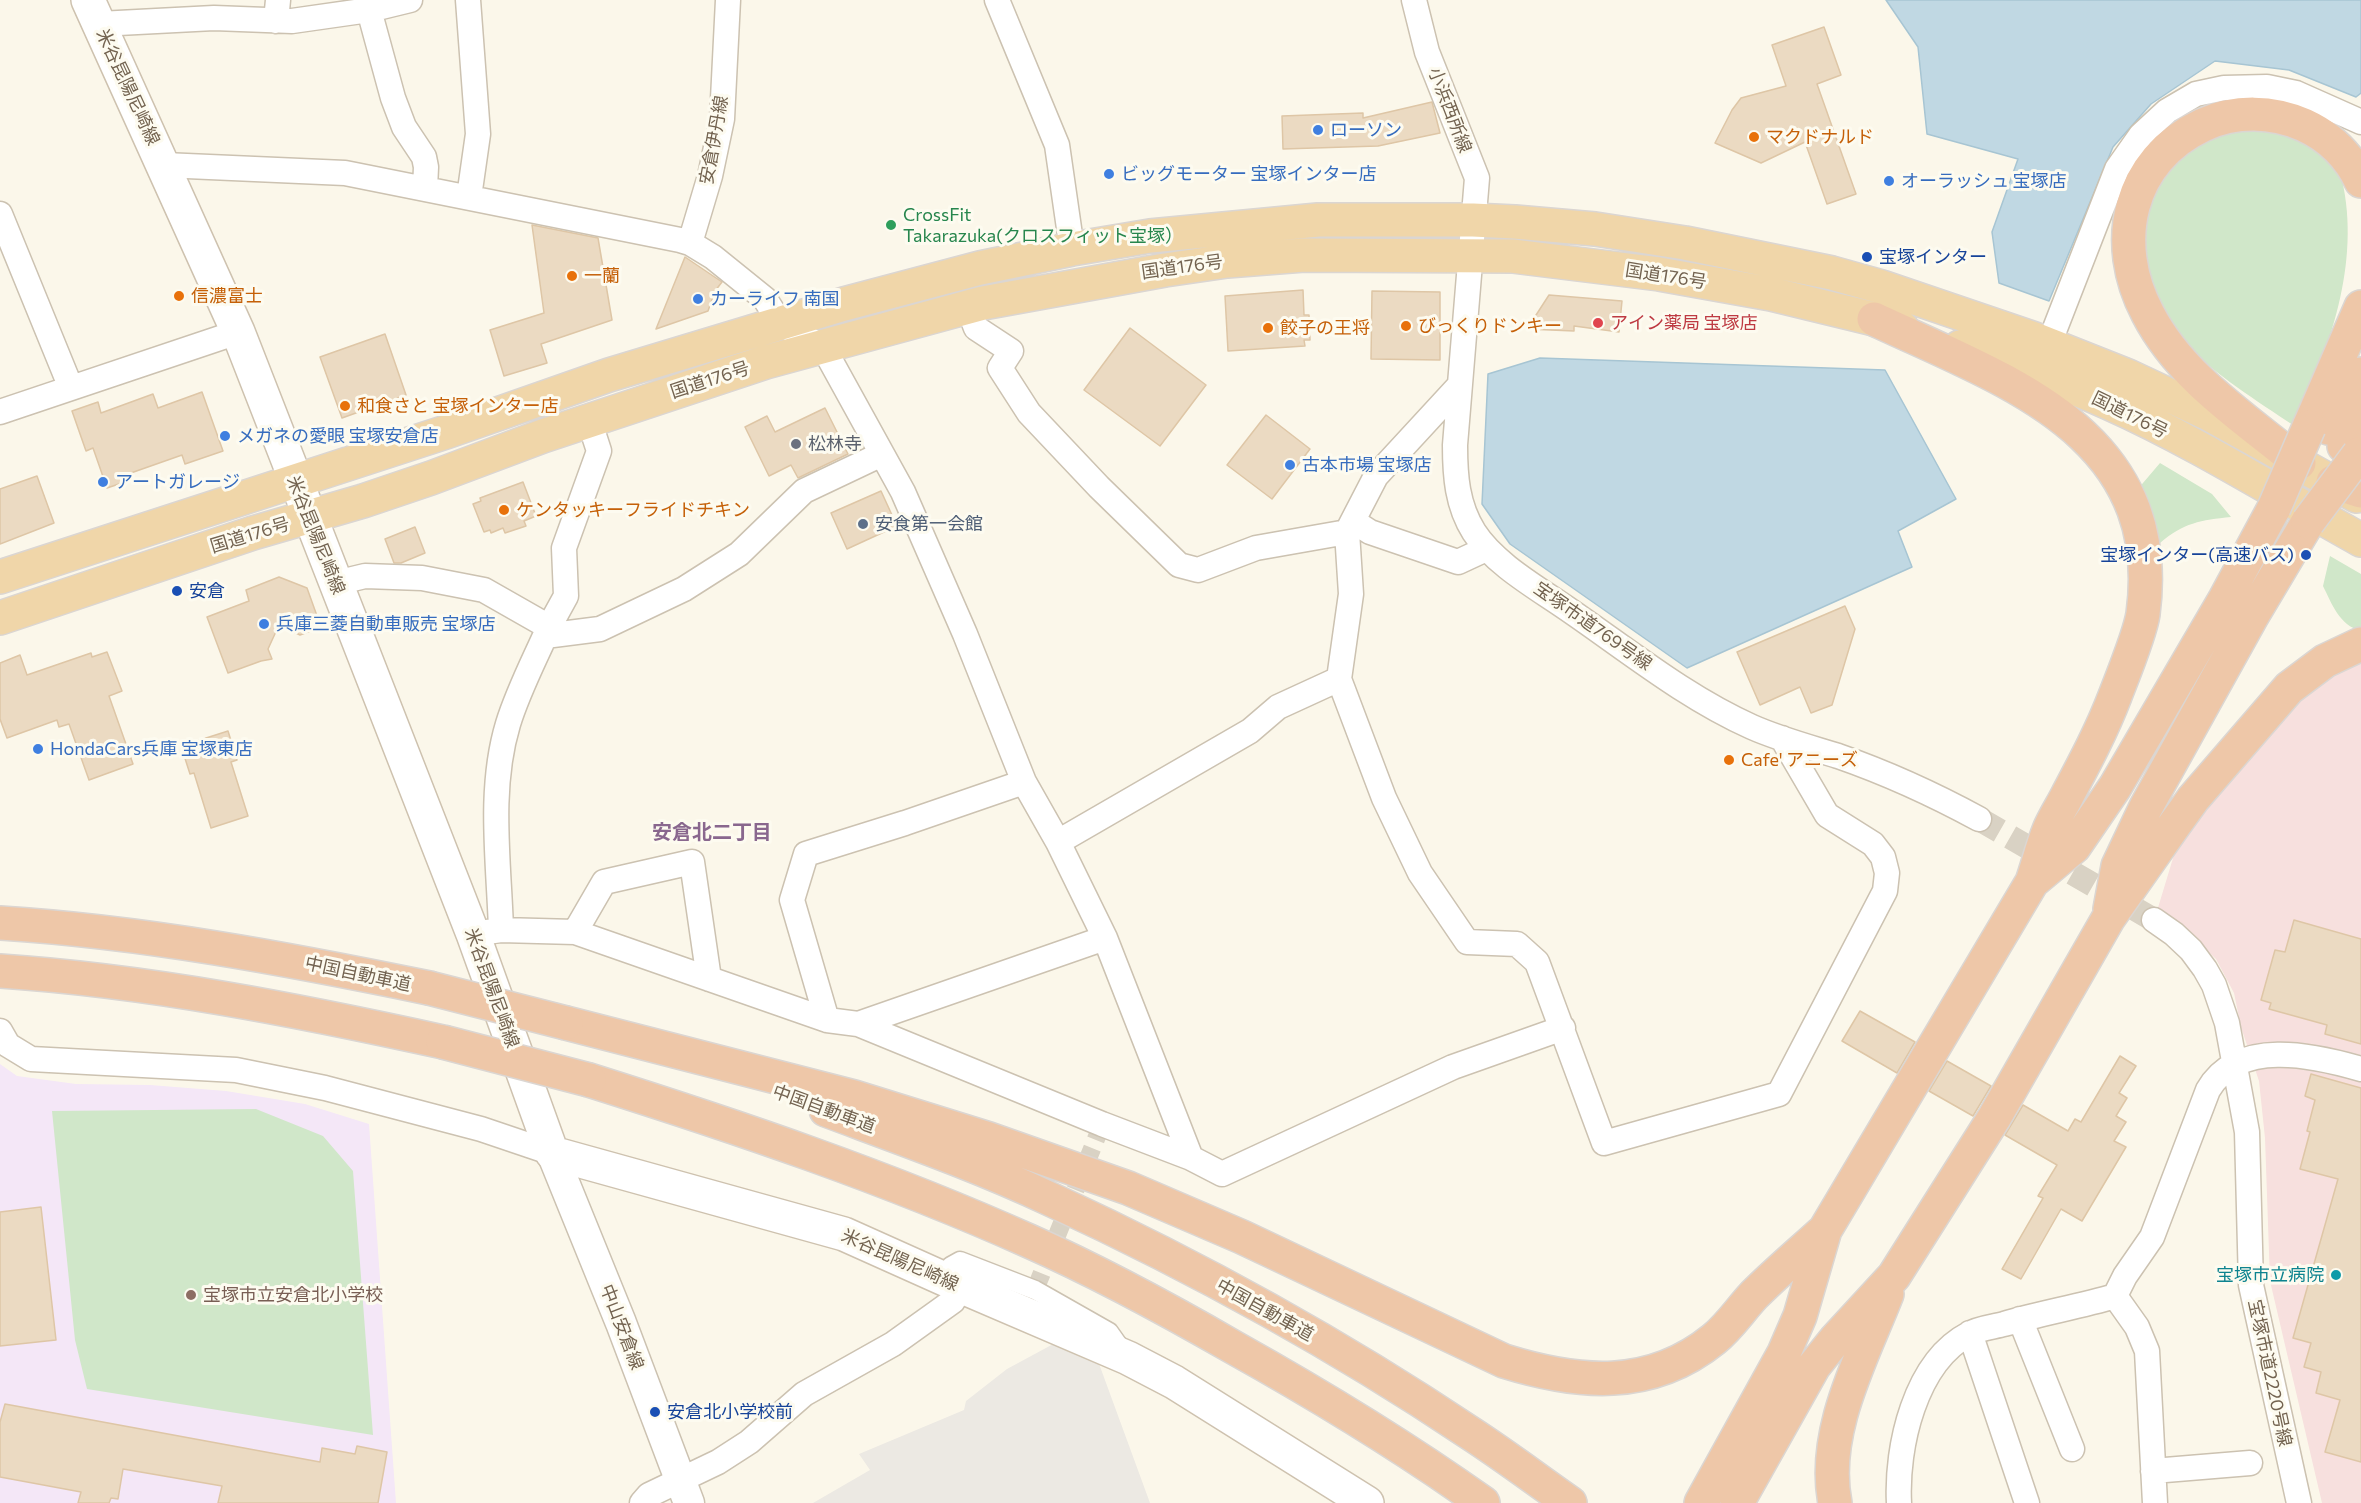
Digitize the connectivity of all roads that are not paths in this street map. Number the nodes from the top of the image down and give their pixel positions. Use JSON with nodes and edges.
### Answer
{"nodes":[{"id":1,"x":410,"y":0,"type":"edge"},
{"id":2,"x":468,"y":0,"type":"edge"},
{"id":3,"x":729,"y":0,"type":"edge"},
{"id":4,"x":997,"y":0,"type":"edge"},
{"id":5,"x":1414,"y":0,"type":"edge"},
{"id":6,"x":373,"y":6,"type":"edge"},
{"id":7,"x":214,"y":9,"type":"edge"},
{"id":8,"x":277,"y":10,"type":"edge"},
{"id":9,"x":94,"y":12,"type":"edge"},
{"id":10,"x":2361,"y":122,"type":"edge"},
{"id":11,"x":164,"y":165,"type":"junction"},
{"id":12,"x":2361,"y":181,"type":"edge"},
{"id":13,"x":425,"y":189,"type":"junction"},
{"id":14,"x":469,"y":197,"type":"junction"},
{"id":15,"x":0,"y":214,"type":"edge"},
{"id":16,"x":1473,"y":220,"type":"junction"},
{"id":17,"x":690,"y":243,"type":"junction"},
{"id":18,"x":1072,"y":249,"type":"junction"},
{"id":19,"x":1470,"y":255,"type":"junction"},
{"id":20,"x":10,"y":262,"type":"edge"},
{"id":21,"x":968,"y":307,"type":"junction"},
{"id":22,"x":2361,"y":307,"type":"edge"},
{"id":23,"x":1874,"y":319,"type":"junction"},
{"id":24,"x":781,"y":324,"type":"junction"},
{"id":25,"x":238,"y":332,"type":"junction"},
{"id":26,"x":2049,"y":344,"type":"junction"},
{"id":27,"x":823,"y":347,"type":"junction"},
{"id":28,"x":2361,"y":374,"type":"edge"},
{"id":29,"x":1459,"y":386,"type":"junction"},
{"id":30,"x":71,"y":388,"type":"junction"},
{"id":31,"x":0,"y":412,"type":"edge"},
{"id":32,"x":589,"y":420,"type":"junction"},
{"id":33,"x":2343,"y":439,"type":"edge"},
{"id":34,"x":882,"y":454,"type":"junction"},
{"id":35,"x":2299,"y":463,"type":"junction"},
{"id":36,"x":294,"y":480,"type":"junction"},
{"id":37,"x":2347,"y":487,"type":"edge"},
{"id":38,"x":2361,"y":498,"type":"edge"},
{"id":39,"x":309,"y":517,"type":"junction"},
{"id":40,"x":1350,"y":526,"type":"junction"},
{"id":41,"x":2361,"y":540,"type":"edge"},
{"id":42,"x":1486,"y":549,"type":"junction"},
{"id":43,"x":0,"y":577,"type":"edge"},
{"id":44,"x":336,"y":583,"type":"junction"},
{"id":45,"x":0,"y":618,"type":"edge"},
{"id":46,"x":547,"y":631,"type":"junction"},
{"id":47,"x":2361,"y":644,"type":"edge"},
{"id":48,"x":1339,"y":679,"type":"junction"},
{"id":49,"x":1782,"y":738,"type":"junction"},
{"id":50,"x":1024,"y":782,"type":"junction"},
{"id":51,"x":1978,"y":819,"type":"tunnel mouth"},
{"id":52,"x":1058,"y":842,"type":"junction"},
{"id":53,"x":2032,"y":882,"type":"junction"},
{"id":54,"x":2108,"y":919,"type":"junction"},
{"id":55,"x":2154,"y":920,"type":"tunnel mouth"},
{"id":56,"x":10,"y":924,"type":"edge"},
{"id":57,"x":487,"y":932,"type":"junction"},
{"id":58,"x":575,"y":932,"type":"junction"},
{"id":59,"x":1104,"y":938,"type":"junction"},
{"id":60,"x":8,"y":972,"type":"edge"},
{"id":61,"x":709,"y":979,"type":"junction"},
{"id":62,"x":827,"y":1020,"type":"junction"},
{"id":63,"x":566,"y":1023,"type":"junction"},
{"id":64,"x":858,"y":1024,"type":"junction"},
{"id":65,"x":1563,"y":1028,"type":"junction"},
{"id":66,"x":0,"y":1031,"type":"edge"},
{"id":67,"x":2235,"y":1062,"type":"junction"},
{"id":68,"x":2361,"y":1069,"type":"edge"},
{"id":69,"x":552,"y":1153,"type":"junction"},
{"id":70,"x":1191,"y":1158,"type":"junction"},
{"id":71,"x":1825,"y":1230,"type":"junction"},
{"id":72,"x":1894,"y":1276,"type":"junction"},
{"id":73,"x":952,"y":1282,"type":"junction"},
{"id":74,"x":2115,"y":1296,"type":"junction"},
{"id":75,"x":2020,"y":1319,"type":"junction"},
{"id":76,"x":1970,"y":1333,"type":"junction"},
{"id":77,"x":2072,"y":1449,"type":"dead end"},
{"id":78,"x":2250,"y":1462,"type":"dead end"},
{"id":79,"x":2153,"y":1470,"type":"junction"},
{"id":80,"x":684,"y":1491,"type":"edge"},
{"id":81,"x":642,"y":1503,"type":"edge"},
{"id":82,"x":1367,"y":1503,"type":"edge"},
{"id":83,"x":1483,"y":1503,"type":"edge"},
{"id":84,"x":1570,"y":1503,"type":"edge"},
{"id":85,"x":1701,"y":1503,"type":"edge"},
{"id":86,"x":1737,"y":1503,"type":"edge"},
{"id":87,"x":1835,"y":1503,"type":"edge"},
{"id":88,"x":1899,"y":1503,"type":"edge"},
{"id":89,"x":2027,"y":1503,"type":"edge"},
{"id":90,"x":2155,"y":1503,"type":"edge"},
{"id":91,"x":2299,"y":1503,"type":"edge"}],
"edges":[{"from":1,"to":6,"type":"street"},
{"from":2,"to":14,"type":"street"},
{"from":3,"to":17,"type":"street","name":"安倉伊丹線"},
{"from":4,"to":18,"type":"street"},
{"from":5,"to":16,"type":"street","name":"小浜西所線"},
{"from":6,"to":8,"type":"street"},
{"from":6,"to":13,"type":"street"},
{"from":7,"to":8,"type":"street"},
{"from":7,"to":9,"type":"street"},
{"from":9,"to":11,"type":"main road","name":"米谷昆陽尼崎線"},
{"from":10,"to":26,"type":"street"},
{"from":11,"to":13,"type":"street"},
{"from":11,"to":25,"type":"main road","name":"米谷昆陽尼崎線"},
{"from":12,"to":35,"type":"highway"},
{"from":13,"to":14,"type":"street"},
{"from":14,"to":17,"type":"street"},
{"from":15,"to":20,"type":"street"},
{"from":16,"to":18,"type":"highway","name":"国道176号"},
{"from":16,"to":19,"type":"street","name":"小浜西所線"},
{"from":16,"to":26,"type":"highway","name":"国道176号"},
{"from":17,"to":24,"type":"street"},
{"from":18,"to":24,"type":"highway","name":"国道176号"},
{"from":19,"to":21,"type":"highway","name":"国道176号"},
{"from":19,"to":23,"type":"highway","name":"国道176号"},
{"from":19,"to":29,"type":"street","name":"宝塚市道769号線"},
{"from":20,"to":30,"type":"street"},
{"from":21,"to":27,"type":"highway","name":"国道176号"},
{"from":21,"to":40,"type":"street"},
{"from":22,"to":33,"type":"highway"},
{"from":23,"to":41,"type":"highway","name":"国道176号"},
{"from":23,"to":53,"type":"highway"},
{"from":24,"to":27,"type":"street"},
{"from":24,"to":36,"type":"highway","name":"国道176号"},
{"from":25,"to":30,"type":"street"},
{"from":25,"to":36,"type":"main road","name":"米谷昆陽尼崎線"},
{"from":26,"to":35,"type":"highway","name":"国道176号"},
{"from":27,"to":32,"type":"highway","name":"国道176号"},
{"from":27,"to":34,"type":"street"},
{"from":28,"to":33,"type":"highway"},
{"from":29,"to":40,"type":"street"},
{"from":29,"to":42,"type":"street","name":"宝塚市道769号線"},
{"from":30,"to":31,"type":"street"},
{"from":32,"to":39,"type":"highway","name":"国道176号"},
{"from":32,"to":46,"type":"street"},
{"from":33,"to":53,"type":"highway","bridge":true},
{"from":33,"to":54,"type":"highway","bridge":true},
{"from":34,"to":46,"type":"street"},
{"from":34,"to":50,"type":"street"},
{"from":35,"to":37,"type":"highway","name":"国道176号"},
{"from":36,"to":39,"type":"main road","name":"米谷昆陽尼崎線"},
{"from":36,"to":43,"type":"highway","name":"国道176号"},
{"from":37,"to":38,"type":"highway","name":"国道176号"},
{"from":39,"to":44,"type":"main road","name":"米谷昆陽尼崎線"},
{"from":39,"to":45,"type":"highway","name":"国道176号"},
{"from":40,"to":42,"type":"street"},
{"from":40,"to":48,"type":"street"},
{"from":42,"to":49,"type":"street","name":"宝塚市道769号線"},
{"from":44,"to":46,"type":"street"},
{"from":44,"to":57,"type":"main road","name":"米谷昆陽尼崎線"},
{"from":46,"to":57,"type":"street"},
{"from":47,"to":54,"type":"highway"},
{"from":48,"to":52,"type":"street"},
{"from":48,"to":65,"type":"street"},
{"from":49,"to":51,"type":"street","name":"宝塚市道769号線"},
{"from":49,"to":65,"type":"street"},
{"from":50,"to":52,"type":"street"},
{"from":50,"to":62,"type":"street"},
{"from":52,"to":59,"type":"street"},
{"from":53,"to":71,"type":"highway"},
{"from":54,"to":72,"type":"highway"},
{"from":55,"to":67,"type":"street","name":"宝塚市道2220号線"},
{"from":56,"to":63,"type":"highway","name":"中国自動車道","bridge":true},
{"from":57,"to":58,"type":"street"},
{"from":57,"to":69,"type":"main road","name":"米谷昆陽尼崎線"},
{"from":58,"to":61,"type":"street"},
{"from":58,"to":61,"type":"street"},
{"from":59,"to":64,"type":"street"},
{"from":59,"to":70,"type":"street"},
{"from":60,"to":83,"type":"highway","bridge":true},
{"from":61,"to":62,"type":"street"},
{"from":62,"to":64,"type":"street"},
{"from":63,"to":71,"type":"highway"},
{"from":63,"to":84,"type":"highway","name":"中国自動車道"},
{"from":64,"to":70,"type":"street"},
{"from":65,"to":70,"type":"street"},
{"from":66,"to":69,"type":"street"},
{"from":67,"to":68,"type":"street"},
{"from":67,"to":74,"type":"street"},
{"from":67,"to":91,"type":"street","name":"宝塚市道2220号線"},
{"from":69,"to":73,"type":"main road","name":"米谷昆陽尼崎線"},
{"from":69,"to":80,"type":"street","name":"中山安倉線"},
{"from":71,"to":85,"type":"highway"},
{"from":72,"to":86,"type":"highway"},
{"from":72,"to":87,"type":"highway"},
{"from":73,"to":80,"type":"street"},
{"from":73,"to":82,"type":"main road","name":"米谷昆陽尼崎線"},
{"from":74,"to":75,"type":"street"},
{"from":74,"to":79,"type":"street"},
{"from":75,"to":76,"type":"street"},
{"from":75,"to":77,"type":"street"},
{"from":76,"to":88,"type":"street"},
{"from":76,"to":89,"type":"street"},
{"from":78,"to":79,"type":"street"},
{"from":79,"to":90,"type":"street"},
{"from":80,"to":81,"type":"street"}]}
